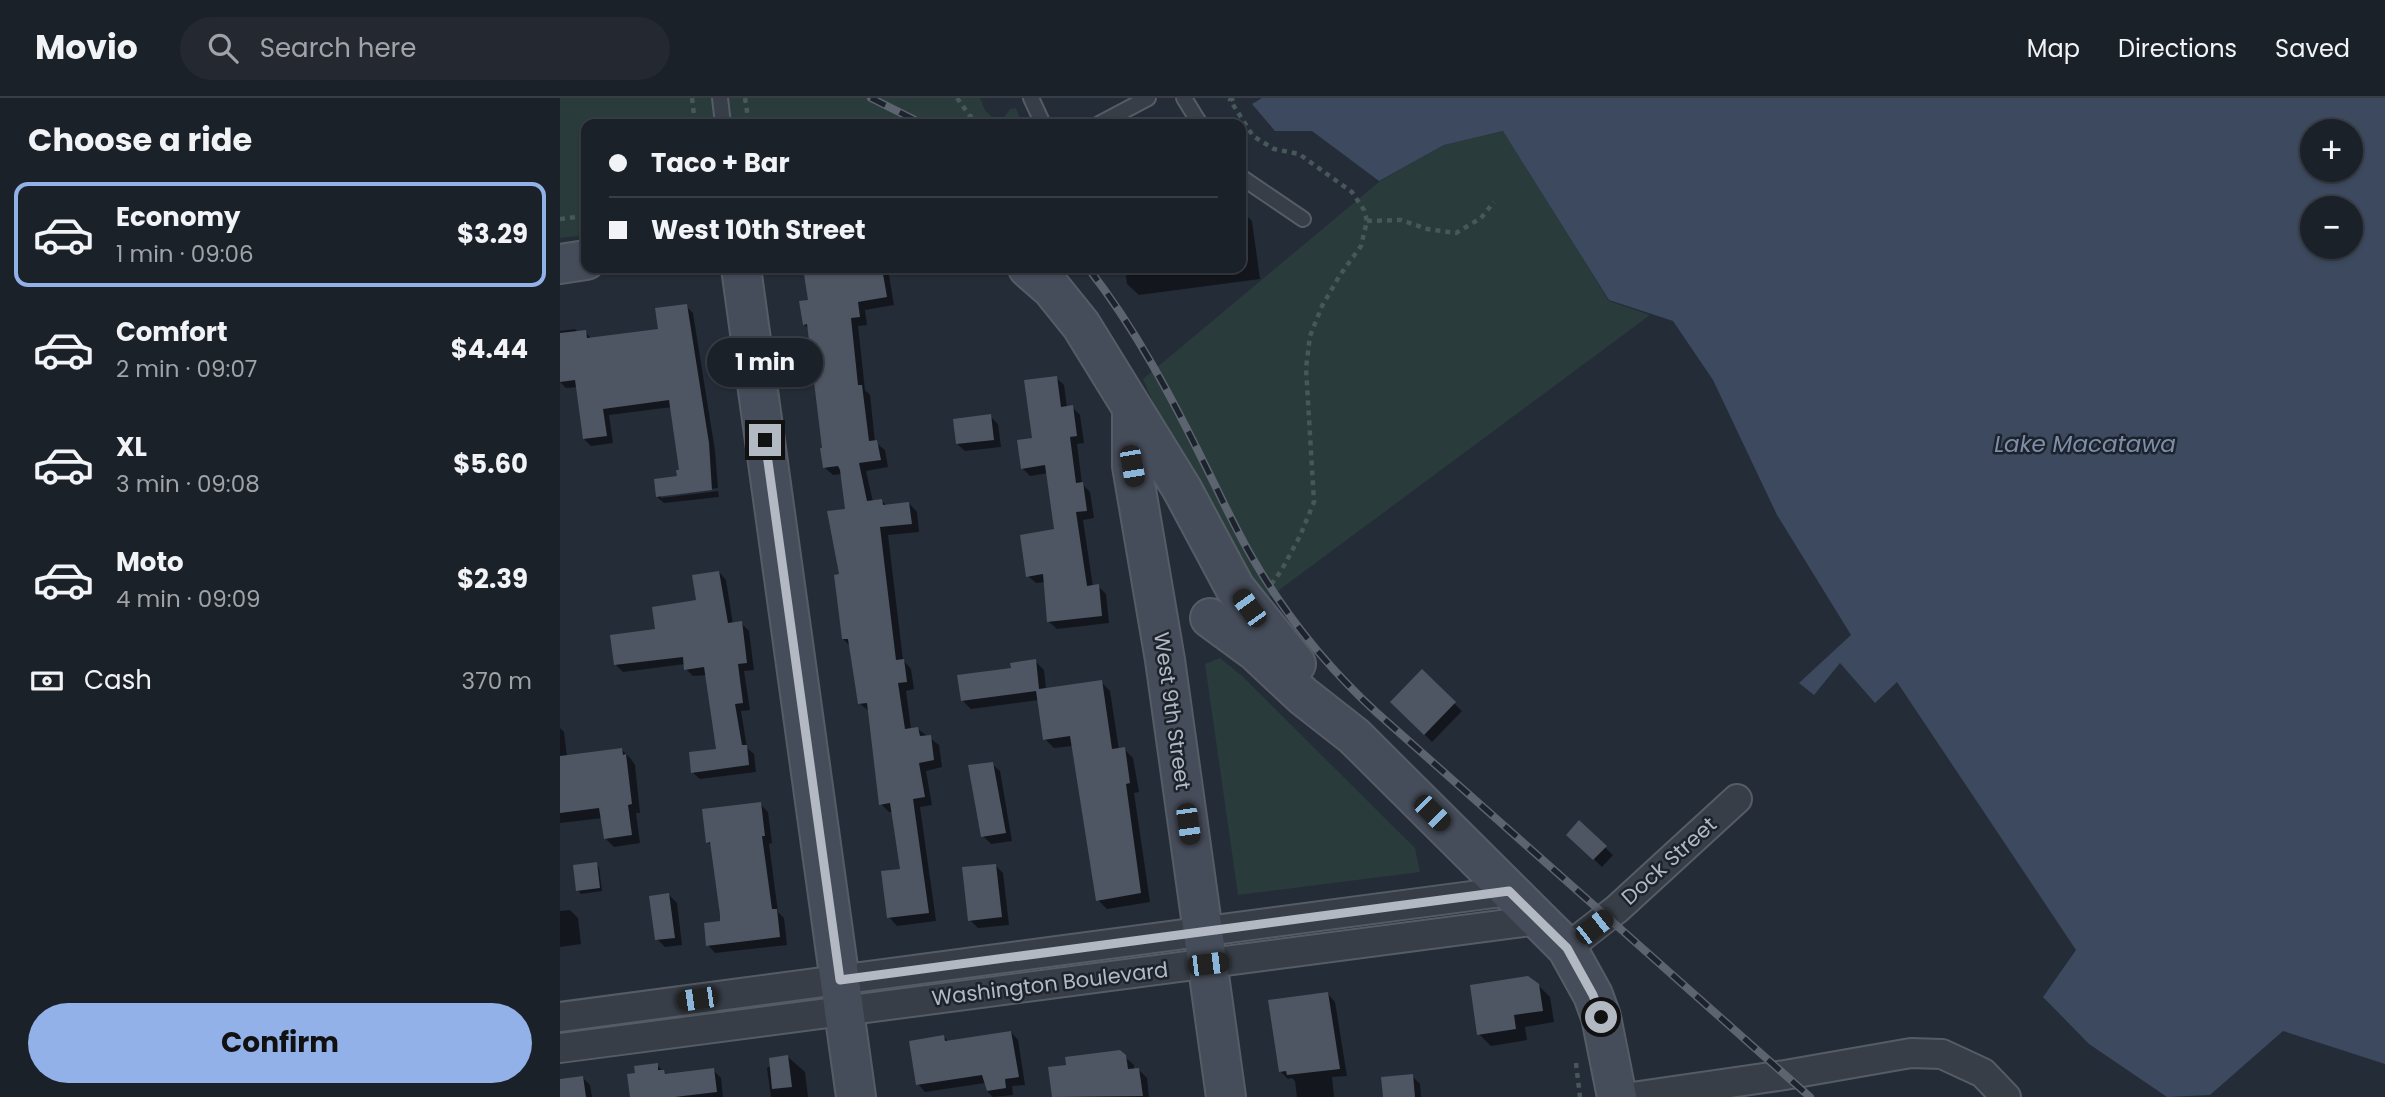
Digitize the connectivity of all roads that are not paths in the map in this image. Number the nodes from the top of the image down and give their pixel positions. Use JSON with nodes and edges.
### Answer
{"nodes":[{"id":1,"x":720,"y":98,"type":"edge"},
{"id":2,"x":1031,"y":98,"type":"edge"},
{"id":3,"x":1148,"y":98,"type":"edge"},
{"id":4,"x":1184,"y":98,"type":"edge"},
{"id":5,"x":722,"y":119,"type":"edge"},
{"id":6,"x":1041,"y":119,"type":"edge"},
{"id":7,"x":1108,"y":119,"type":"edge"},
{"id":8,"x":1197,"y":119,"type":"edge"},
{"id":9,"x":1246,"y":180,"type":"edge"},
{"id":10,"x":1303,"y":219,"type":"dead end"},
{"id":11,"x":581,"y":261,"type":"edge"},
{"id":12,"x":560,"y":264,"type":"edge"},
{"id":13,"x":742,"y":273,"type":"edge"},
{"id":14,"x":1034,"y":273,"type":"edge"},
{"id":15,"x":1132,"y":409,"type":"junction"},
{"id":16,"x":1249,"y":590,"type":"junction"},
{"id":17,"x":1210,"y":618,"type":"junction"},
{"id":18,"x":1165,"y":660,"type":"junction"},
{"id":19,"x":1354,"y":736,"type":"junction"},
{"id":20,"x":1737,"y":799,"type":"dead end"},
{"id":21,"x":1509,"y":891,"type":"junction"},
{"id":22,"x":1539,"y":920,"type":"junction"},
{"id":23,"x":1206,"y":948,"type":"junction"},
{"id":24,"x":1567,"y":948,"type":"junction"},
{"id":25,"x":842,"y":995,"type":"junction"},
{"id":26,"x":560,"y":1017,"type":"edge"},
{"id":27,"x":560,"y":1048,"type":"edge"},
{"id":28,"x":856,"y":1097,"type":"edge"},
{"id":29,"x":1226,"y":1097,"type":"edge"},
{"id":30,"x":1616,"y":1097,"type":"edge"},
{"id":31,"x":1632,"y":1097,"type":"edge"},
{"id":32,"x":2006,"y":1097,"type":"edge"}],
"edges":[{"from":1,"to":5,"type":"lane"},
{"from":2,"to":6,"type":"lane"},
{"from":3,"to":7,"type":"lane"},
{"from":4,"to":8,"type":"lane"},
{"from":9,"to":10,"type":"lane"},
{"from":11,"to":12,"type":"street"},
{"from":13,"to":25,"type":"street"},
{"from":14,"to":15,"type":"street"},
{"from":15,"to":16,"type":"street"},
{"from":15,"to":18,"type":"street","name":"West 9th Street"},
{"from":16,"to":17,"type":"street"},
{"from":16,"to":19,"type":"street"},
{"from":17,"to":18,"type":"street"},
{"from":17,"to":19,"type":"street"},
{"from":18,"to":23,"type":"street","name":"West 9th Street"},
{"from":19,"to":21,"type":"street"},
{"from":20,"to":24,"type":"street","name":"Dock Street"},
{"from":21,"to":22,"type":"street"},
{"from":21,"to":23,"type":"street","name":"Washington Boulevard"},
{"from":22,"to":23,"type":"street","name":"Washington Boulevard"},
{"from":22,"to":24,"type":"street"},
{"from":23,"to":25,"type":"street","name":"Washington Boulevard"},
{"from":23,"to":29,"type":"street","name":"West 9th Street"},
{"from":24,"to":30,"type":"street"},
{"from":25,"to":26,"type":"street","name":"Washington Boulevard"},
{"from":25,"to":27,"type":"street","name":"Washington Boulevard"},
{"from":25,"to":28,"type":"street"},
{"from":31,"to":32,"type":"street"}]}
